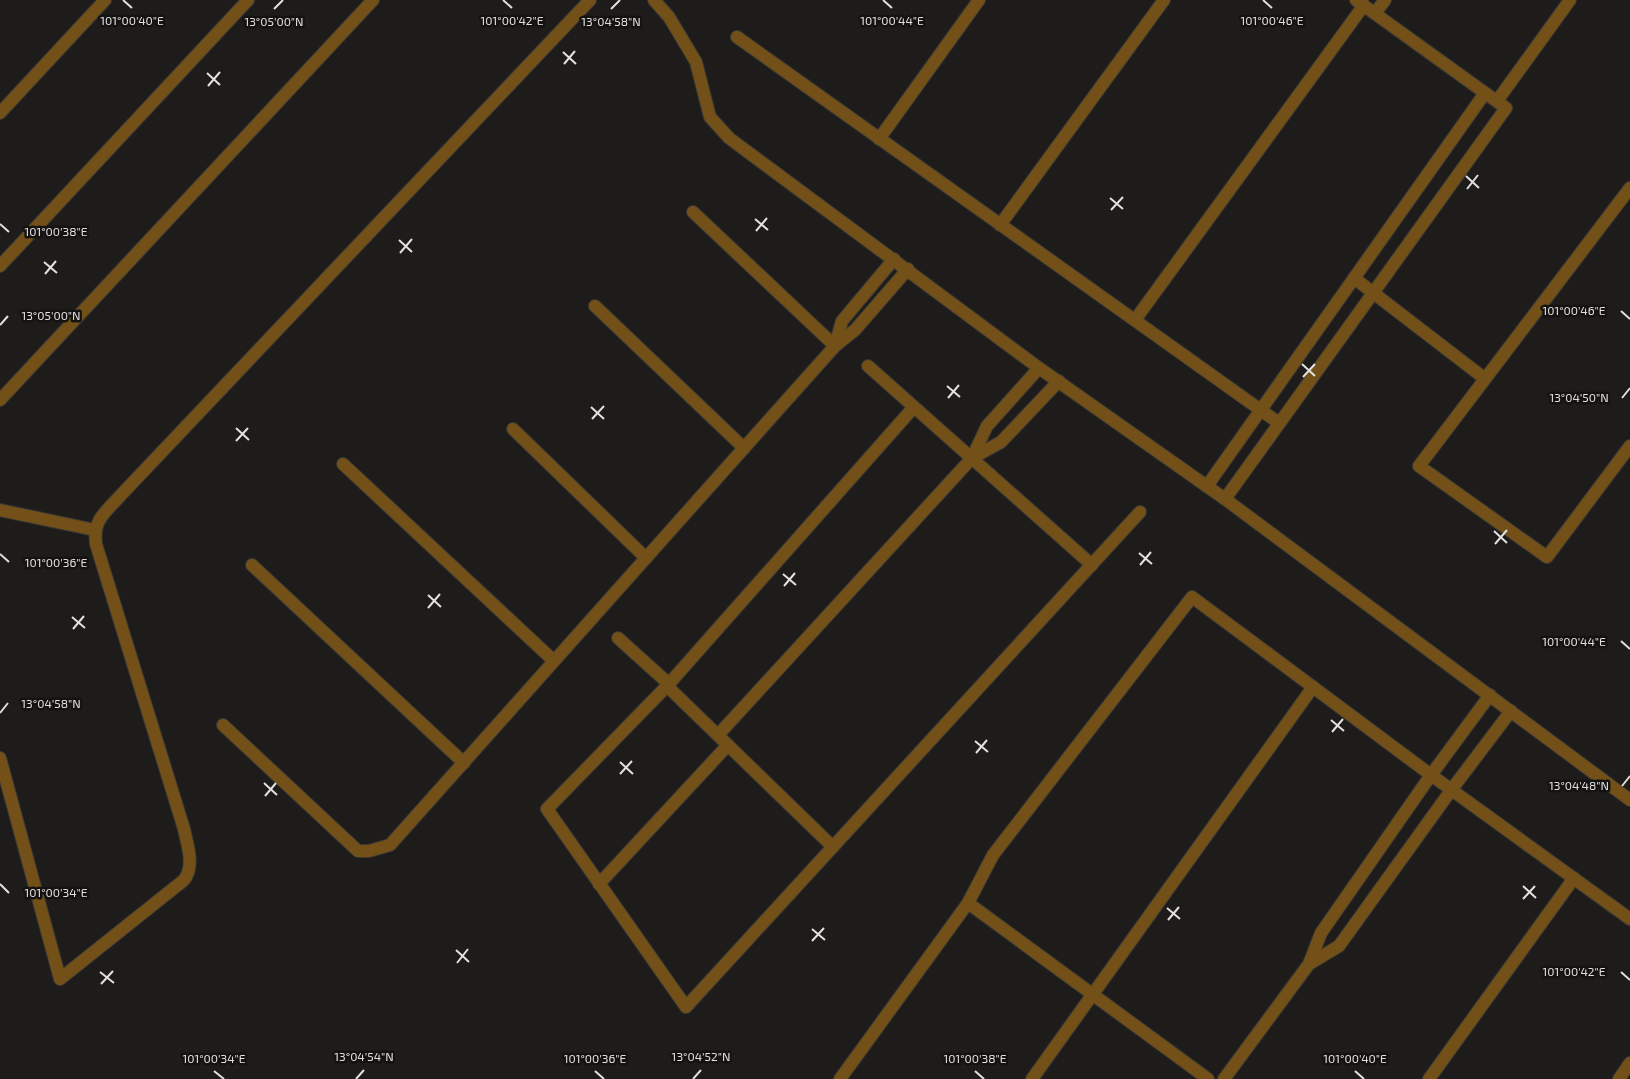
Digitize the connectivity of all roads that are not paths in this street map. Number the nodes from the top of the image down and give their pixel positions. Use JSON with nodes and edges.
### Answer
{"nodes":[{"id":1,"x":105,"y":0,"type":"edge"},
{"id":2,"x":248,"y":0,"type":"edge"},
{"id":3,"x":373,"y":0,"type":"edge"},
{"id":4,"x":590,"y":0,"type":"edge"},
{"id":5,"x":654,"y":0,"type":"edge"},
{"id":6,"x":1164,"y":0,"type":"edge"},
{"id":7,"x":1385,"y":0,"type":"edge"},
{"id":8,"x":1570,"y":0,"type":"edge"},
{"id":9,"x":977,"y":1,"type":"edge"},
{"id":10,"x":1360,"y":3,"type":"edge"},
{"id":11,"x":1375,"y":14,"type":"junction"},
{"id":12,"x":737,"y":37,"type":"dead end"},
{"id":13,"x":1485,"y":93,"type":"junction"},
{"id":14,"x":1501,"y":104,"type":"junction"},
{"id":15,"x":0,"y":113,"type":"edge"},
{"id":16,"x":879,"y":138,"type":"junction"},
{"id":17,"x":1630,"y":188,"type":"edge"},
{"id":18,"x":693,"y":212,"type":"dead end"},
{"id":19,"x":1000,"y":225,"type":"junction"},
{"id":20,"x":894,"y":259,"type":"junction"},
{"id":21,"x":0,"y":266,"type":"edge"},
{"id":22,"x":908,"y":270,"type":"junction"},
{"id":23,"x":1354,"y":278,"type":"junction"},
{"id":24,"x":1373,"y":293,"type":"junction"},
{"id":25,"x":595,"y":306,"type":"dead end"},
{"id":26,"x":1135,"y":320,"type":"junction"},
{"id":27,"x":834,"y":346,"type":"junction"},
{"id":28,"x":868,"y":366,"type":"dead end"},
{"id":29,"x":1039,"y":368,"type":"junction"},
{"id":30,"x":1484,"y":378,"type":"junction"},
{"id":31,"x":1059,"y":381,"type":"junction"},
{"id":32,"x":0,"y":400,"type":"edge"},
{"id":33,"x":914,"y":407,"type":"junction"},
{"id":34,"x":1260,"y":410,"type":"junction"},
{"id":35,"x":1279,"y":424,"type":"junction"},
{"id":36,"x":513,"y":429,"type":"dead end"},
{"id":37,"x":1630,"y":446,"type":"edge"},
{"id":38,"x":744,"y":448,"type":"junction"},
{"id":39,"x":972,"y":458,"type":"junction"},
{"id":40,"x":343,"y":464,"type":"dead end"},
{"id":41,"x":1206,"y":486,"type":"junction"},
{"id":42,"x":1225,"y":499,"type":"junction"},
{"id":43,"x":0,"y":510,"type":"edge"},
{"id":44,"x":1140,"y":512,"type":"dead end"},
{"id":45,"x":95,"y":530,"type":"junction"},
{"id":46,"x":646,"y":558,"type":"junction"},
{"id":47,"x":252,"y":565,"type":"dead end"},
{"id":48,"x":1092,"y":565,"type":"junction"},
{"id":49,"x":618,"y":638,"type":"dead end"},
{"id":50,"x":554,"y":660,"type":"junction"},
{"id":51,"x":668,"y":685,"type":"junction"},
{"id":52,"x":1313,"y":687,"type":"junction"},
{"id":53,"x":1490,"y":695,"type":"junction"},
{"id":54,"x":1511,"y":711,"type":"junction"},
{"id":55,"x":223,"y":725,"type":"dead end"},
{"id":56,"x":718,"y":736,"type":"junction"},
{"id":57,"x":728,"y":744,"type":"junction"},
{"id":58,"x":0,"y":758,"type":"edge"},
{"id":59,"x":464,"y":763,"type":"junction"},
{"id":60,"x":1431,"y":775,"type":"junction"},
{"id":61,"x":1452,"y":790,"type":"junction"},
{"id":62,"x":1630,"y":800,"type":"edge"},
{"id":63,"x":833,"y":847,"type":"junction"},
{"id":64,"x":1574,"y":878,"type":"junction"},
{"id":65,"x":599,"y":884,"type":"junction"},
{"id":66,"x":968,"y":902,"type":"junction"},
{"id":67,"x":1630,"y":919,"type":"edge"},
{"id":68,"x":1309,"y":964,"type":"junction"},
{"id":69,"x":1093,"y":994,"type":"junction"},
{"id":70,"x":1630,"y":1063,"type":"edge"},
{"id":71,"x":840,"y":1079,"type":"edge"},
{"id":72,"x":1032,"y":1079,"type":"edge"},
{"id":73,"x":1208,"y":1079,"type":"edge"},
{"id":74,"x":1224,"y":1079,"type":"edge"},
{"id":75,"x":1429,"y":1079,"type":"edge"},
{"id":76,"x":1619,"y":1079,"type":"edge"}],
"edges":[{"from":1,"to":15,"type":"street"},
{"from":2,"to":21,"type":"street"},
{"from":3,"to":32,"type":"street"},
{"from":4,"to":45,"type":"street"},
{"from":5,"to":20,"type":"street"},
{"from":6,"to":19,"type":"street"},
{"from":7,"to":11,"type":"street"},
{"from":8,"to":14,"type":"street"},
{"from":9,"to":16,"type":"street"},
{"from":10,"to":11,"type":"street"},
{"from":10,"to":26,"type":"street"},
{"from":11,"to":13,"type":"street"},
{"from":12,"to":16,"type":"street"},
{"from":13,"to":14,"type":"street"},
{"from":13,"to":23,"type":"street"},
{"from":14,"to":24,"type":"street"},
{"from":16,"to":19,"type":"street"},
{"from":17,"to":30,"type":"street"},
{"from":18,"to":27,"type":"street"},
{"from":19,"to":26,"type":"street"},
{"from":20,"to":22,"type":"street"},
{"from":20,"to":27,"type":"street"},
{"from":22,"to":27,"type":"street"},
{"from":22,"to":29,"type":"street"},
{"from":23,"to":24,"type":"street"},
{"from":23,"to":34,"type":"street"},
{"from":24,"to":30,"type":"street"},
{"from":24,"to":35,"type":"street"},
{"from":25,"to":38,"type":"street"},
{"from":26,"to":34,"type":"street"},
{"from":27,"to":38,"type":"street"},
{"from":28,"to":33,"type":"street"},
{"from":29,"to":31,"type":"street"},
{"from":29,"to":39,"type":"street"},
{"from":30,"to":37,"type":"street"},
{"from":31,"to":39,"type":"street"},
{"from":31,"to":41,"type":"street"},
{"from":33,"to":39,"type":"street"},
{"from":33,"to":51,"type":"street"},
{"from":34,"to":35,"type":"street"},
{"from":34,"to":41,"type":"street"},
{"from":35,"to":42,"type":"street"},
{"from":36,"to":46,"type":"street"},
{"from":38,"to":46,"type":"street"},
{"from":39,"to":48,"type":"street"},
{"from":39,"to":56,"type":"street"},
{"from":40,"to":50,"type":"street"},
{"from":41,"to":42,"type":"street"},
{"from":42,"to":53,"type":"street"},
{"from":43,"to":45,"type":"street"},
{"from":44,"to":48,"type":"street"},
{"from":45,"to":58,"type":"street"},
{"from":46,"to":50,"type":"street"},
{"from":47,"to":59,"type":"street"},
{"from":48,"to":63,"type":"street"},
{"from":49,"to":51,"type":"street"},
{"from":50,"to":59,"type":"street"},
{"from":51,"to":56,"type":"street"},
{"from":51,"to":65,"type":"street"},
{"from":52,"to":60,"type":"street"},
{"from":52,"to":66,"type":"street"},
{"from":52,"to":69,"type":"street"},
{"from":53,"to":54,"type":"street"},
{"from":53,"to":60,"type":"street"},
{"from":54,"to":61,"type":"street"},
{"from":54,"to":62,"type":"street"},
{"from":55,"to":59,"type":"street"},
{"from":56,"to":57,"type":"street"},
{"from":57,"to":63,"type":"street"},
{"from":57,"to":65,"type":"street"},
{"from":60,"to":61,"type":"street"},
{"from":60,"to":68,"type":"street"},
{"from":61,"to":64,"type":"street"},
{"from":61,"to":68,"type":"street"},
{"from":63,"to":65,"type":"street"},
{"from":64,"to":67,"type":"street"},
{"from":64,"to":75,"type":"street"},
{"from":66,"to":69,"type":"street"},
{"from":66,"to":71,"type":"street"},
{"from":68,"to":74,"type":"street"},
{"from":69,"to":72,"type":"street"},
{"from":69,"to":73,"type":"street"},
{"from":70,"to":76,"type":"street"}]}
